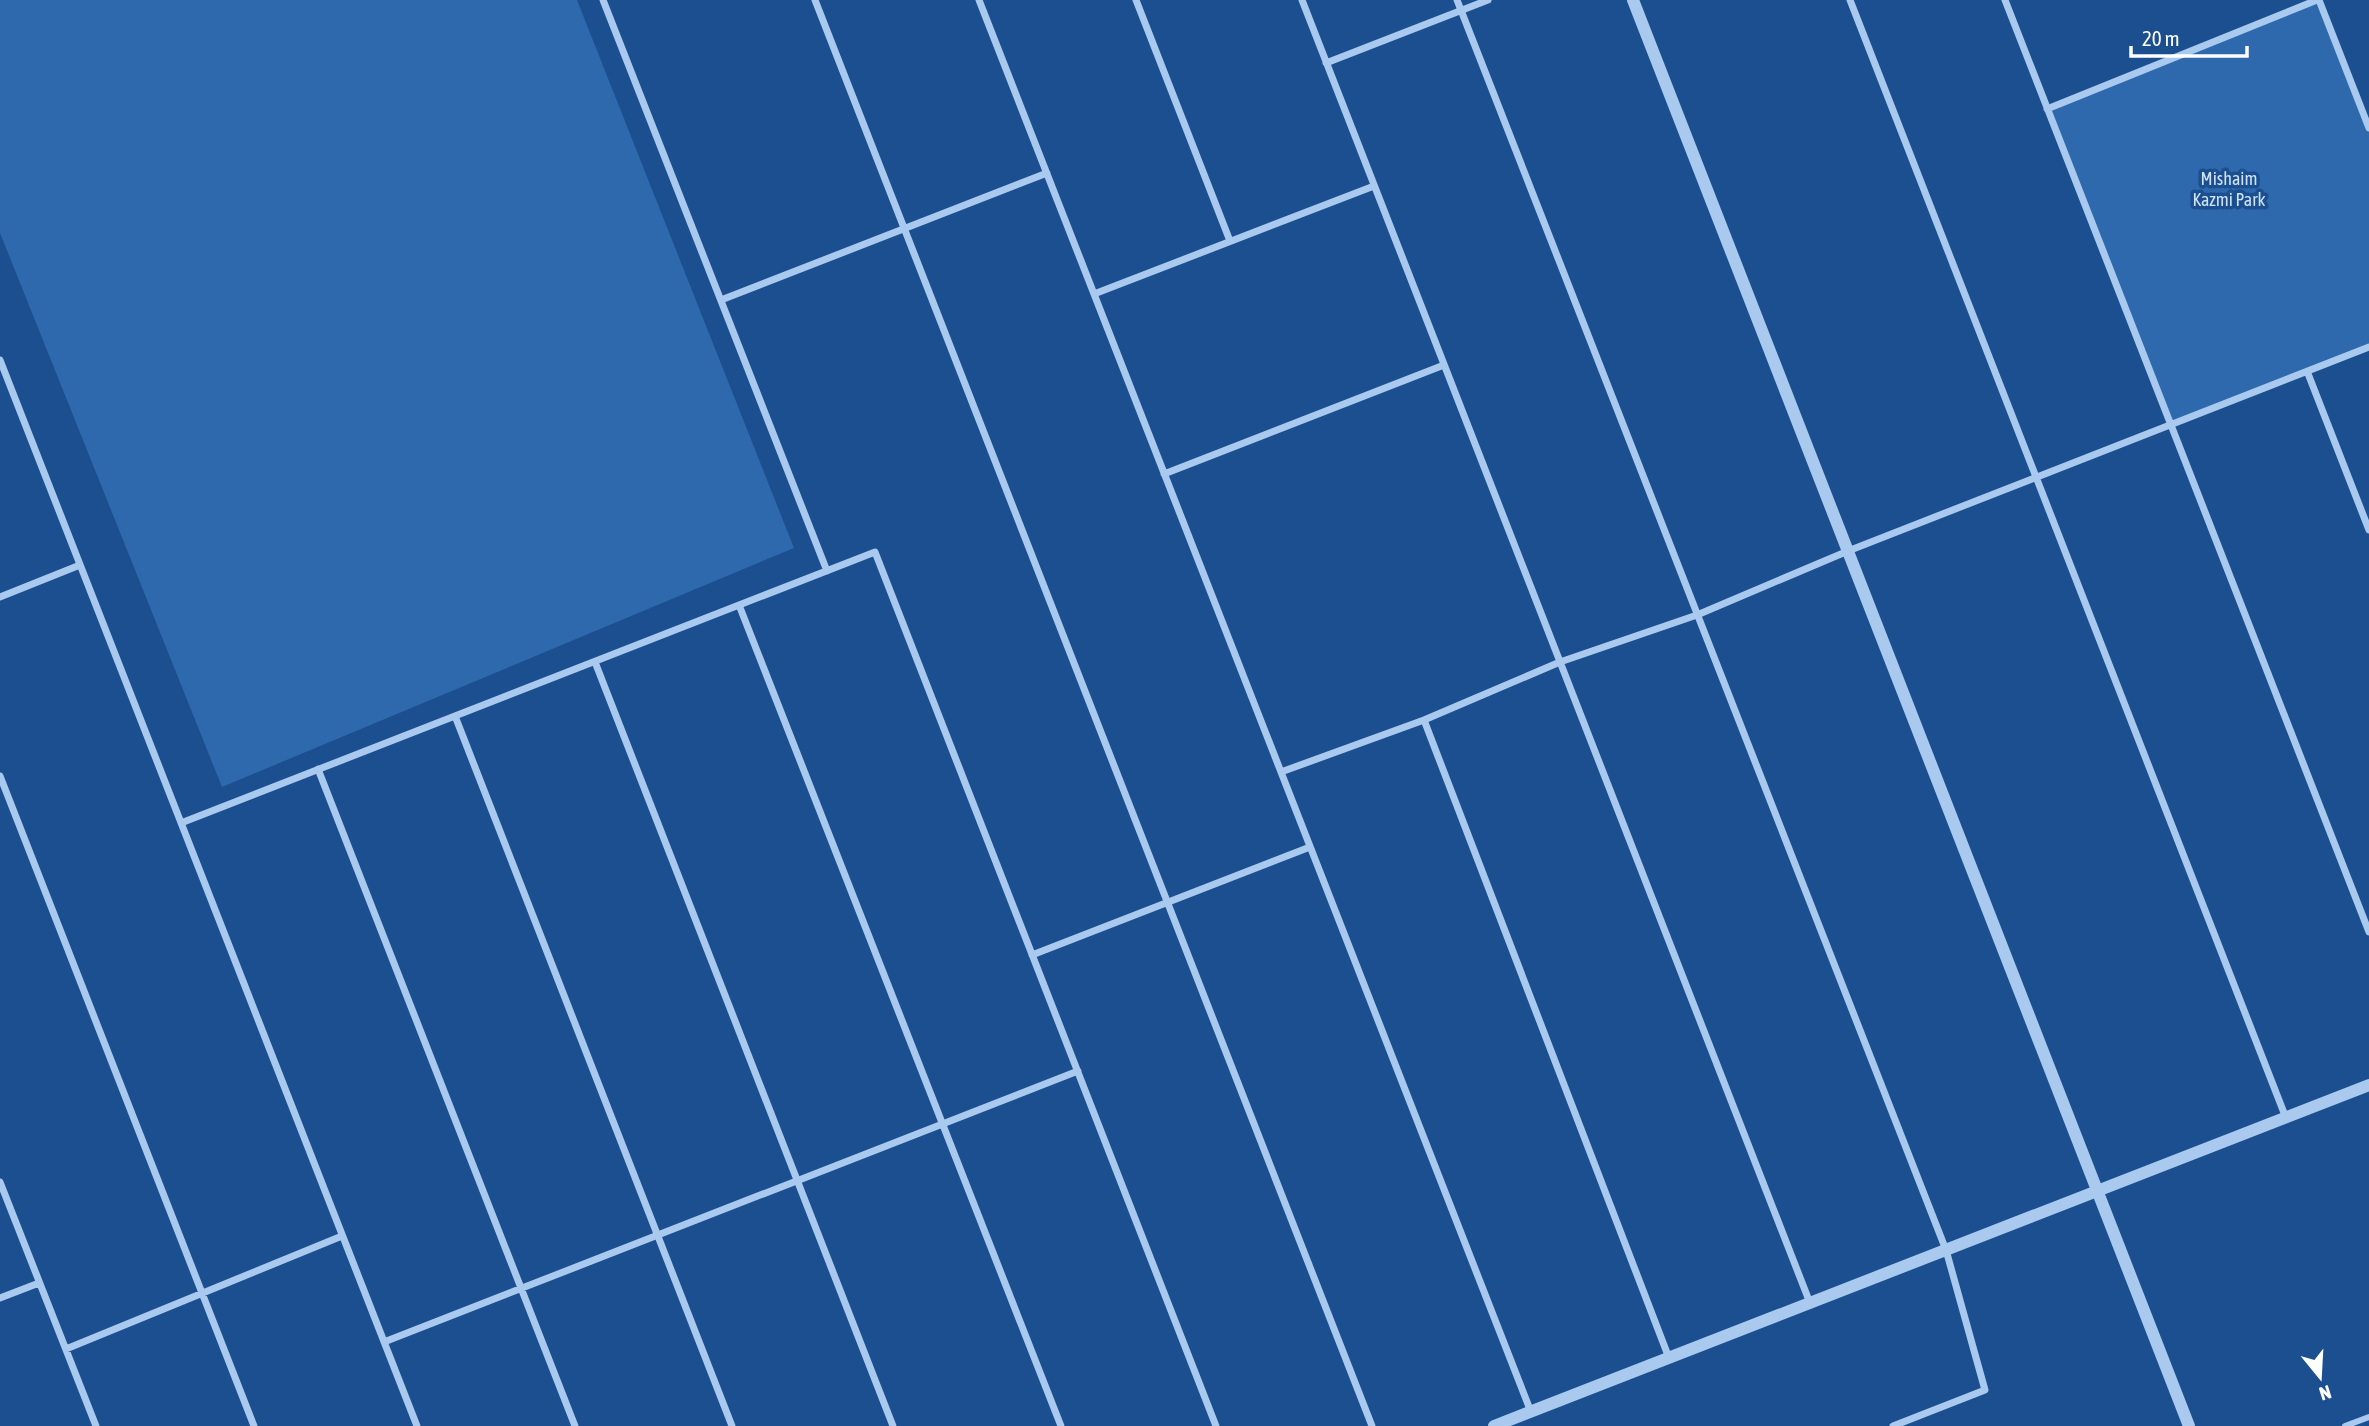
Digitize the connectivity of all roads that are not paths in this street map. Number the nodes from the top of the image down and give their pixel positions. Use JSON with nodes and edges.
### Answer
{"nodes":[{"id":1,"x":603,"y":0,"type":"edge"},
{"id":2,"x":815,"y":0,"type":"edge"},
{"id":3,"x":979,"y":0,"type":"edge"},
{"id":4,"x":1136,"y":0,"type":"edge"},
{"id":5,"x":1302,"y":0,"type":"edge"},
{"id":6,"x":1457,"y":0,"type":"edge"},
{"id":7,"x":1488,"y":0,"type":"edge"},
{"id":8,"x":1633,"y":0,"type":"edge"},
{"id":9,"x":1850,"y":0,"type":"edge"},
{"id":10,"x":2005,"y":0,"type":"edge"},
{"id":11,"x":2318,"y":0,"type":"edge"},
{"id":12,"x":1461,"y":10,"type":"junction"},
{"id":13,"x":1326,"y":63,"type":"junction"},
{"id":14,"x":2047,"y":109,"type":"junction"},
{"id":15,"x":2369,"y":128,"type":"edge"},
{"id":16,"x":1047,"y":173,"type":"junction"},
{"id":17,"x":1374,"y":186,"type":"junction"},
{"id":18,"x":904,"y":229,"type":"junction"},
{"id":19,"x":1230,"y":241,"type":"junction"},
{"id":20,"x":1094,"y":294,"type":"junction"},
{"id":21,"x":721,"y":300,"type":"junction"},
{"id":22,"x":2369,"y":347,"type":"edge"},
{"id":23,"x":0,"y":360,"type":"edge"},
{"id":24,"x":1444,"y":365,"type":"junction"},
{"id":25,"x":2307,"y":371,"type":"junction"},
{"id":26,"x":2171,"y":424,"type":"junction"},
{"id":27,"x":1164,"y":474,"type":"junction"},
{"id":28,"x":2036,"y":477,"type":"junction"},
{"id":29,"x":2369,"y":530,"type":"edge"},
{"id":30,"x":1848,"y":551,"type":"junction"},
{"id":31,"x":80,"y":565,"type":"junction"},
{"id":32,"x":827,"y":571,"type":"junction"},
{"id":33,"x":0,"y":597,"type":"edge"},
{"id":34,"x":739,"y":605,"type":"junction"},
{"id":35,"x":1697,"y":615,"type":"junction"},
{"id":36,"x":595,"y":662,"type":"junction"},
{"id":37,"x":1560,"y":663,"type":"junction"},
{"id":38,"x":455,"y":716,"type":"junction"},
{"id":39,"x":1424,"y":720,"type":"junction"},
{"id":40,"x":318,"y":769,"type":"junction"},
{"id":41,"x":1281,"y":772,"type":"junction"},
{"id":42,"x":0,"y":776,"type":"edge"},
{"id":43,"x":181,"y":823,"type":"junction"},
{"id":44,"x":1310,"y":847,"type":"junction"},
{"id":45,"x":1168,"y":902,"type":"junction"},
{"id":46,"x":2369,"y":932,"type":"edge"},
{"id":47,"x":1032,"y":955,"type":"junction"},
{"id":48,"x":1078,"y":1071,"type":"junction"},
{"id":49,"x":2369,"y":1085,"type":"edge"},
{"id":50,"x":2286,"y":1118,"type":"junction"},
{"id":51,"x":942,"y":1124,"type":"junction"},
{"id":52,"x":797,"y":1180,"type":"junction"},
{"id":53,"x":0,"y":1182,"type":"edge"},
{"id":54,"x":2098,"y":1191,"type":"junction"},
{"id":55,"x":657,"y":1235,"type":"junction"},
{"id":56,"x":342,"y":1236,"type":"junction"},
{"id":57,"x":1945,"y":1250,"type":"junction"},
{"id":58,"x":39,"y":1283,"type":"junction"},
{"id":59,"x":521,"y":1289,"type":"junction"},
{"id":60,"x":202,"y":1295,"type":"junction"},
{"id":61,"x":0,"y":1298,"type":"edge"},
{"id":62,"x":1810,"y":1303,"type":"junction"},
{"id":63,"x":384,"y":1342,"type":"junction"},
{"id":64,"x":66,"y":1349,"type":"junction"},
{"id":65,"x":1669,"y":1359,"type":"junction"},
{"id":66,"x":1531,"y":1412,"type":"junction"},
{"id":67,"x":2369,"y":1417,"type":"edge"},
{"id":68,"x":96,"y":1426,"type":"edge"},
{"id":69,"x":254,"y":1426,"type":"edge"},
{"id":70,"x":417,"y":1426,"type":"edge"},
{"id":71,"x":575,"y":1426,"type":"edge"},
{"id":72,"x":732,"y":1426,"type":"edge"},
{"id":73,"x":893,"y":1426,"type":"edge"},
{"id":74,"x":1060,"y":1426,"type":"edge"},
{"id":75,"x":1216,"y":1426,"type":"edge"},
{"id":76,"x":1372,"y":1426,"type":"edge"},
{"id":77,"x":1494,"y":1426,"type":"edge"},
{"id":78,"x":1893,"y":1426,"type":"edge"},
{"id":79,"x":2189,"y":1426,"type":"edge"},
{"id":80,"x":2345,"y":1426,"type":"edge"}],
"edges":[{"from":1,"to":21,"type":"street"},
{"from":2,"to":18,"type":"street"},
{"from":3,"to":16,"type":"street"},
{"from":4,"to":19,"type":"street"},
{"from":5,"to":13,"type":"street"},
{"from":6,"to":12,"type":"street"},
{"from":7,"to":12,"type":"street"},
{"from":8,"to":30,"type":"street"},
{"from":9,"to":28,"type":"street"},
{"from":10,"to":14,"type":"street"},
{"from":11,"to":14,"type":"street"},
{"from":11,"to":15,"type":"street"},
{"from":12,"to":13,"type":"street"},
{"from":12,"to":35,"type":"street"},
{"from":13,"to":17,"type":"street"},
{"from":14,"to":26,"type":"street"},
{"from":16,"to":18,"type":"street"},
{"from":16,"to":20,"type":"street"},
{"from":17,"to":19,"type":"street"},
{"from":17,"to":24,"type":"street"},
{"from":18,"to":21,"type":"street"},
{"from":18,"to":45,"type":"street"},
{"from":19,"to":20,"type":"street"},
{"from":20,"to":27,"type":"street"},
{"from":21,"to":32,"type":"street"},
{"from":22,"to":25,"type":"street"},
{"from":23,"to":31,"type":"street"},
{"from":24,"to":27,"type":"street"},
{"from":24,"to":37,"type":"street"},
{"from":25,"to":26,"type":"street"},
{"from":25,"to":29,"type":"street"},
{"from":26,"to":28,"type":"street"},
{"from":26,"to":46,"type":"street"},
{"from":27,"to":41,"type":"street"},
{"from":28,"to":30,"type":"street"},
{"from":28,"to":50,"type":"street"},
{"from":30,"to":35,"type":"street"},
{"from":30,"to":54,"type":"street"},
{"from":31,"to":33,"type":"street"},
{"from":31,"to":43,"type":"street"},
{"from":32,"to":34,"type":"street"},
{"from":32,"to":47,"type":"street"},
{"from":34,"to":36,"type":"street"},
{"from":34,"to":51,"type":"street"},
{"from":35,"to":37,"type":"street"},
{"from":35,"to":57,"type":"street"},
{"from":36,"to":38,"type":"street"},
{"from":36,"to":52,"type":"street"},
{"from":37,"to":39,"type":"street"},
{"from":37,"to":62,"type":"street"},
{"from":38,"to":40,"type":"street"},
{"from":38,"to":55,"type":"street"},
{"from":39,"to":41,"type":"street"},
{"from":39,"to":65,"type":"street"},
{"from":40,"to":43,"type":"street"},
{"from":40,"to":59,"type":"street"},
{"from":41,"to":44,"type":"street"},
{"from":42,"to":60,"type":"street"},
{"from":43,"to":56,"type":"street"},
{"from":44,"to":45,"type":"street"},
{"from":44,"to":66,"type":"street"},
{"from":45,"to":47,"type":"street"},
{"from":45,"to":76,"type":"street"},
{"from":47,"to":48,"type":"street"},
{"from":48,"to":51,"type":"street"},
{"from":48,"to":75,"type":"street"},
{"from":49,"to":50,"type":"street"},
{"from":50,"to":54,"type":"street"},
{"from":51,"to":52,"type":"street"},
{"from":51,"to":74,"type":"street"},
{"from":52,"to":55,"type":"street"},
{"from":52,"to":73,"type":"street"},
{"from":53,"to":58,"type":"street"},
{"from":54,"to":57,"type":"street"},
{"from":54,"to":79,"type":"street"},
{"from":55,"to":59,"type":"street"},
{"from":55,"to":72,"type":"street"},
{"from":56,"to":60,"type":"street"},
{"from":56,"to":63,"type":"street"},
{"from":57,"to":62,"type":"street"},
{"from":57,"to":78,"type":"street"},
{"from":58,"to":61,"type":"street"},
{"from":58,"to":64,"type":"street"},
{"from":59,"to":63,"type":"street"},
{"from":59,"to":71,"type":"street"},
{"from":60,"to":64,"type":"street"},
{"from":60,"to":69,"type":"street"},
{"from":62,"to":65,"type":"street"},
{"from":63,"to":70,"type":"street"},
{"from":64,"to":68,"type":"street"},
{"from":65,"to":66,"type":"street"},
{"from":66,"to":77,"type":"street"},
{"from":67,"to":80,"type":"street"}]}
